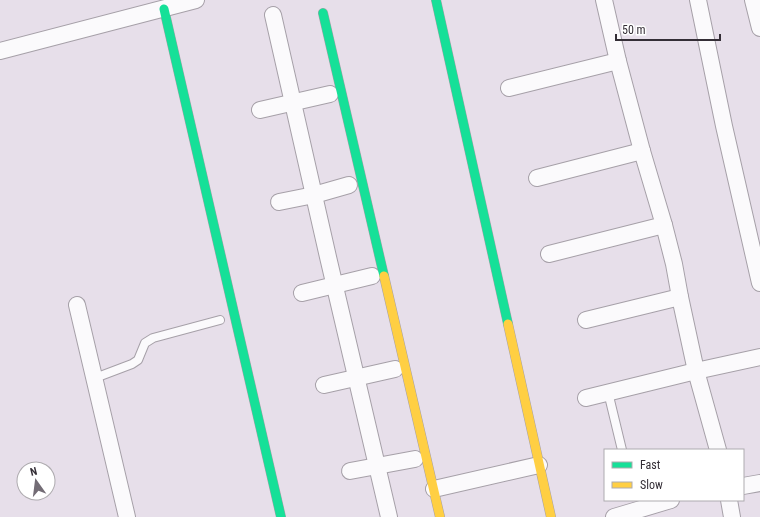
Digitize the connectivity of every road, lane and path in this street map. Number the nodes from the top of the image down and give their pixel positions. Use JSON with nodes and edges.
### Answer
{"nodes":[{"id":1,"x":196,"y":0,"type":"edge"},
{"id":2,"x":436,"y":0,"type":"edge"},
{"id":3,"x":604,"y":0,"type":"edge"},
{"id":4,"x":698,"y":0,"type":"edge"},
{"id":5,"x":753,"y":0,"type":"edge"},
{"id":6,"x":164,"y":9,"type":"junction"},
{"id":7,"x":323,"y":13,"type":"dead end"},
{"id":8,"x":273,"y":15,"type":"dead end"},
{"id":9,"x":760,"y":28,"type":"edge"},
{"id":10,"x":0,"y":51,"type":"edge"},
{"id":11,"x":618,"y":61,"type":"junction"},
{"id":12,"x":509,"y":88,"type":"dead end"},
{"id":13,"x":330,"y":94,"type":"dead end"},
{"id":14,"x":294,"y":102,"type":"junction"},
{"id":15,"x":260,"y":110,"type":"dead end"},
{"id":16,"x":642,"y":151,"type":"junction"},
{"id":17,"x":537,"y":178,"type":"dead end"},
{"id":18,"x":349,"y":185,"type":"dead end"},
{"id":19,"x":314,"y":195,"type":"junction"},
{"id":20,"x":279,"y":202,"type":"dead end"},
{"id":21,"x":664,"y":225,"type":"junction"},
{"id":22,"x":549,"y":254,"type":"dead end"},
{"id":23,"x":372,"y":276,"type":"dead end"},
{"id":24,"x":760,"y":283,"type":"edge"},
{"id":25,"x":335,"y":286,"type":"junction"},
{"id":26,"x":302,"y":294,"type":"dead end"},
{"id":27,"x":680,"y":297,"type":"junction"},
{"id":28,"x":77,"y":305,"type":"dead end"},
{"id":29,"x":220,"y":320,"type":"dead end"},
{"id":30,"x":586,"y":320,"type":"dead end"},
{"id":31,"x":760,"y":357,"type":"edge"},
{"id":32,"x":395,"y":369,"type":"dead end"},
{"id":33,"x":696,"y":371,"type":"junction"},
{"id":34,"x":356,"y":377,"type":"junction"},
{"id":35,"x":95,"y":378,"type":"junction"},
{"id":36,"x":324,"y":385,"type":"dead end"},
{"id":37,"x":608,"y":392,"type":"junction"},
{"id":38,"x":586,"y":398,"type":"dead end"},
{"id":39,"x":622,"y":449,"type":"edge"},
{"id":40,"x":718,"y":449,"type":"edge"},
{"id":41,"x":415,"y":459,"type":"dead end"},
{"id":42,"x":539,"y":465,"type":"junction"},
{"id":43,"x":377,"y":466,"type":"junction"},
{"id":44,"x":350,"y":471,"type":"dead end"},
{"id":45,"x":760,"y":483,"type":"edge"},
{"id":46,"x":744,"y":486,"type":"edge"},
{"id":47,"x":434,"y":489,"type":"junction"},
{"id":48,"x":668,"y":501,"type":"edge"},
{"id":49,"x":729,"y":501,"type":"edge"},
{"id":50,"x":127,"y":517,"type":"edge"},
{"id":51,"x":281,"y":517,"type":"edge"},
{"id":52,"x":389,"y":517,"type":"edge"},
{"id":53,"x":440,"y":517,"type":"edge"},
{"id":54,"x":551,"y":517,"type":"edge"},
{"id":55,"x":614,"y":517,"type":"edge"},
{"id":56,"x":732,"y":517,"type":"edge"}],
"edges":[{"from":1,"to":6,"type":"street"},
{"from":2,"to":42,"type":"street"},
{"from":3,"to":11,"type":"street"},
{"from":4,"to":24,"type":"street"},
{"from":5,"to":9,"type":"street"},
{"from":6,"to":10,"type":"street"},
{"from":6,"to":51,"type":"street"},
{"from":7,"to":47,"type":"street"},
{"from":8,"to":14,"type":"street"},
{"from":11,"to":12,"type":"street"},
{"from":11,"to":16,"type":"street"},
{"from":13,"to":14,"type":"street"},
{"from":14,"to":15,"type":"street"},
{"from":14,"to":19,"type":"street"},
{"from":16,"to":17,"type":"street"},
{"from":16,"to":21,"type":"street"},
{"from":18,"to":19,"type":"street"},
{"from":19,"to":20,"type":"street"},
{"from":19,"to":25,"type":"street"},
{"from":21,"to":22,"type":"street"},
{"from":21,"to":27,"type":"street"},
{"from":23,"to":25,"type":"street"},
{"from":25,"to":26,"type":"street"},
{"from":25,"to":34,"type":"street"},
{"from":27,"to":30,"type":"street"},
{"from":27,"to":33,"type":"street"},
{"from":28,"to":35,"type":"street"},
{"from":29,"to":35,"type":"lane"},
{"from":31,"to":33,"type":"street"},
{"from":32,"to":34,"type":"street"},
{"from":33,"to":37,"type":"street"},
{"from":33,"to":40,"type":"street"},
{"from":34,"to":36,"type":"street"},
{"from":34,"to":43,"type":"street"},
{"from":35,"to":50,"type":"street"},
{"from":37,"to":38,"type":"street"},
{"from":37,"to":39,"type":"lane"},
{"from":41,"to":43,"type":"street"},
{"from":42,"to":47,"type":"street"},
{"from":42,"to":54,"type":"street"},
{"from":43,"to":44,"type":"street"},
{"from":43,"to":52,"type":"street"},
{"from":45,"to":46,"type":"street"},
{"from":47,"to":53,"type":"street"},
{"from":48,"to":55,"type":"street"},
{"from":49,"to":56,"type":"street"}]}
